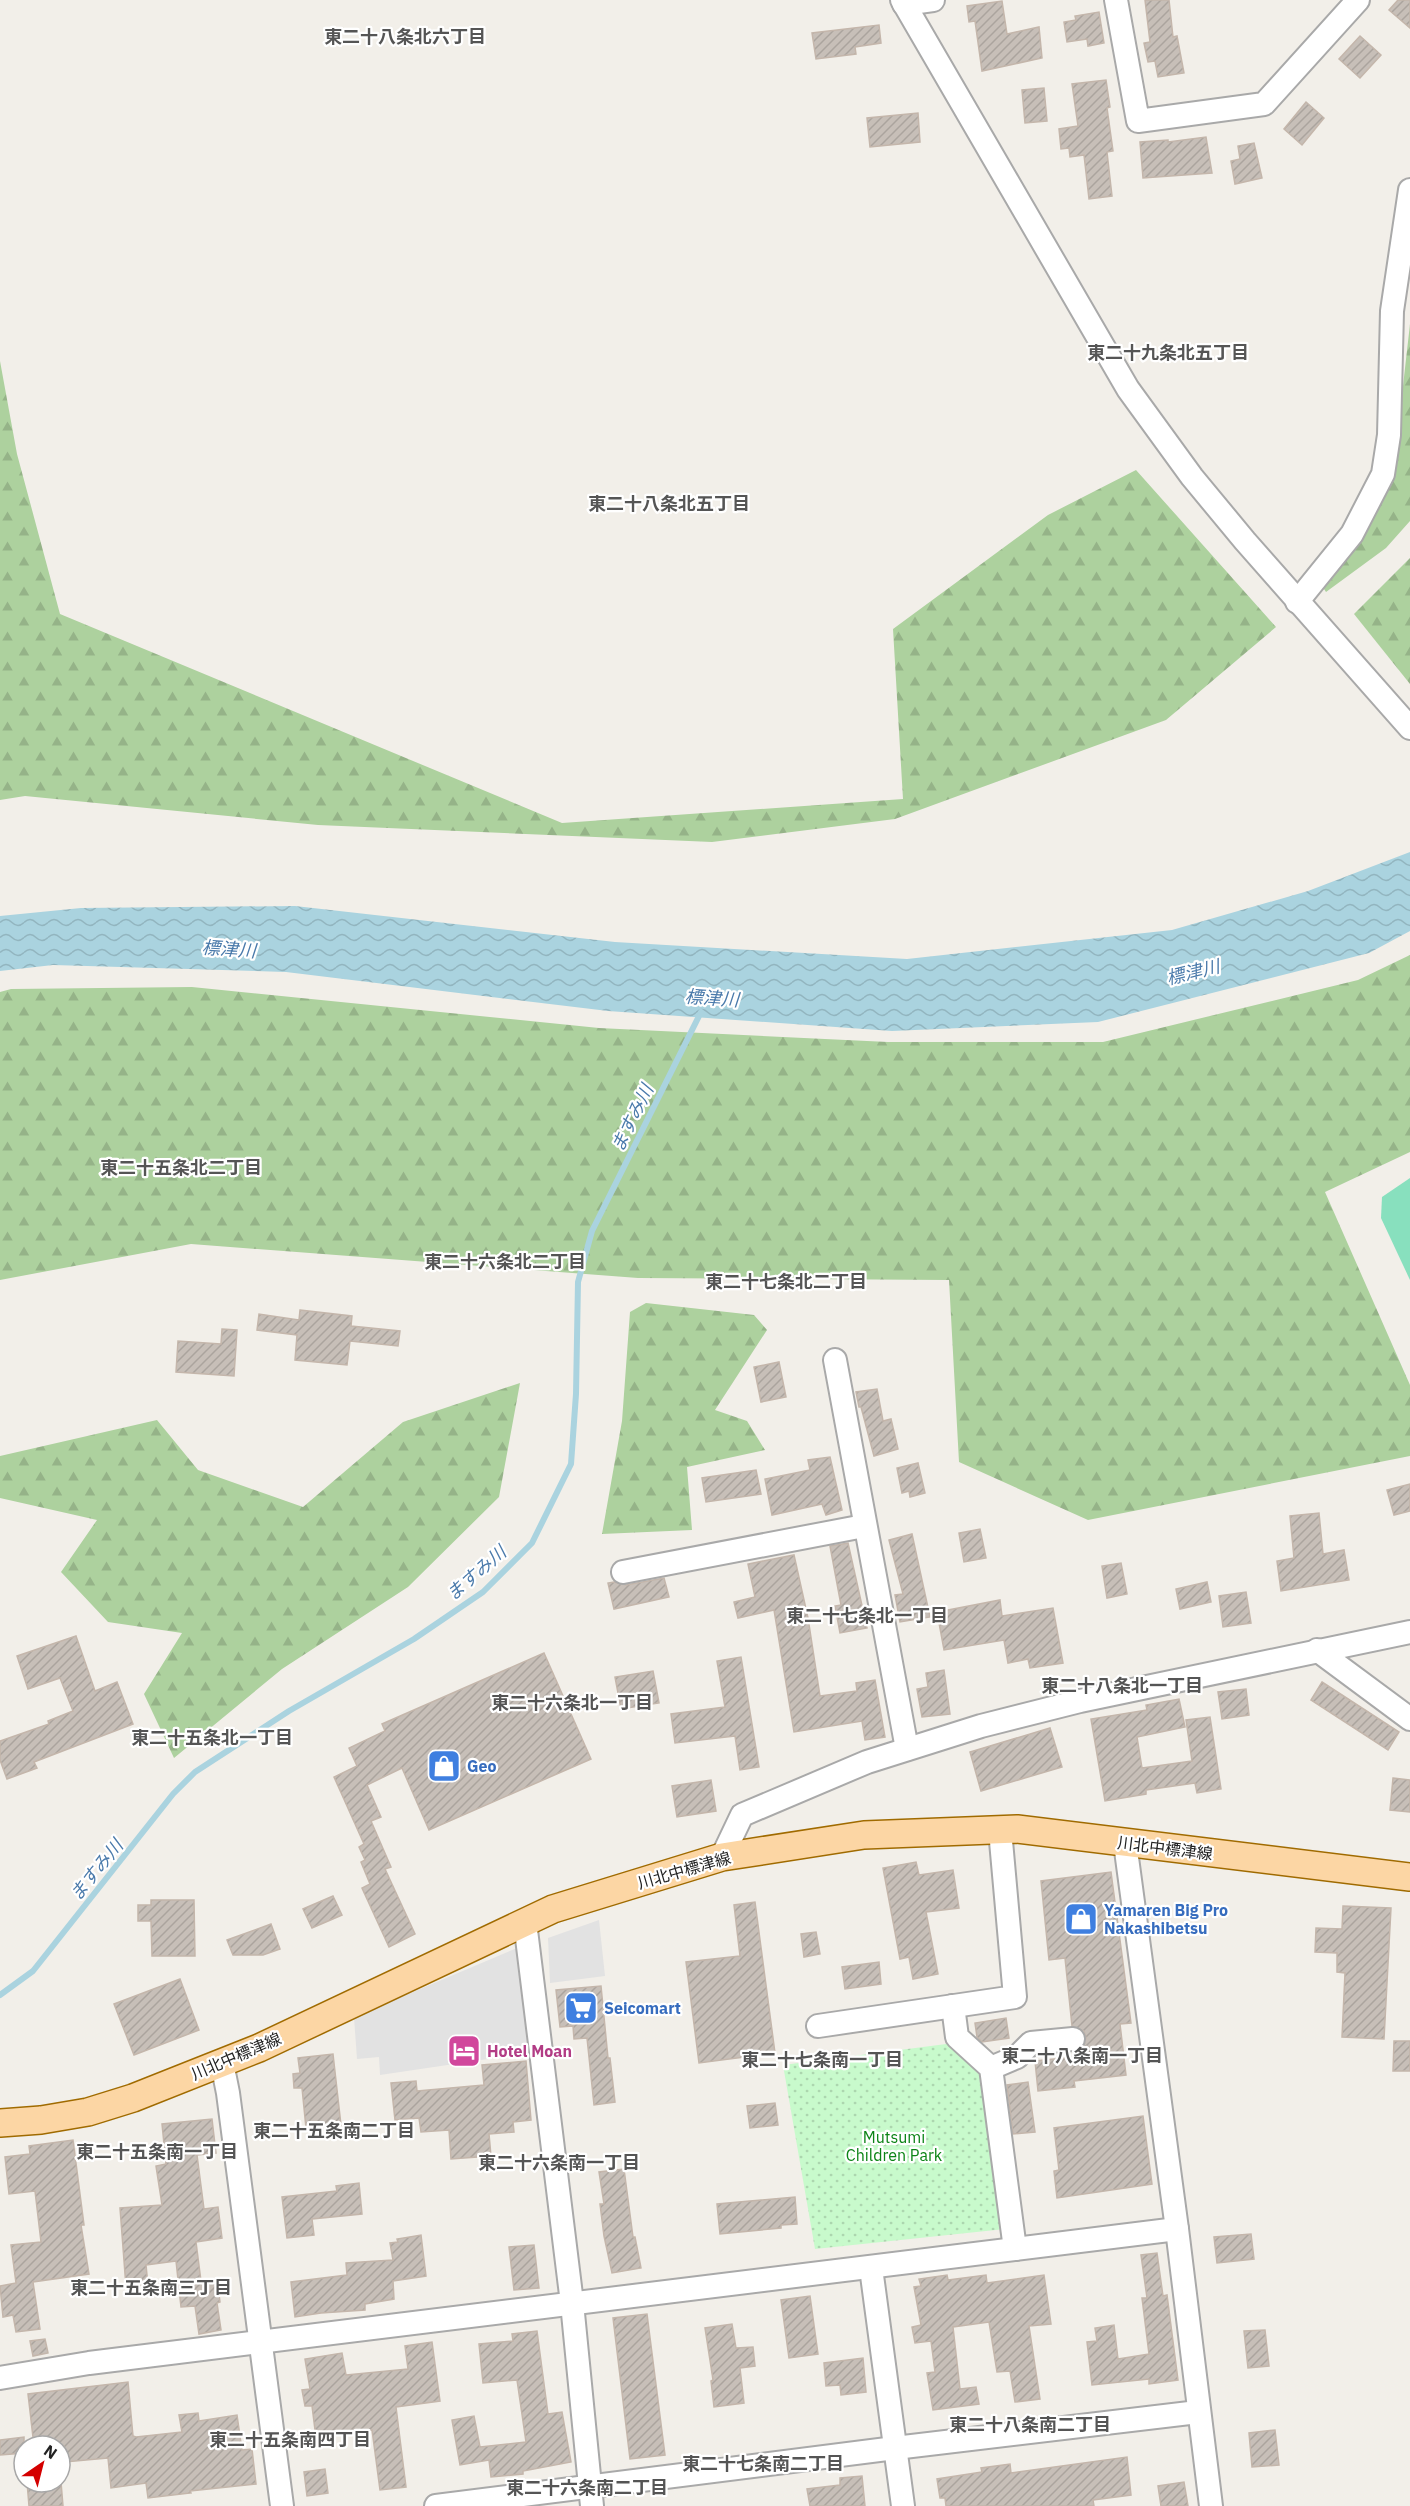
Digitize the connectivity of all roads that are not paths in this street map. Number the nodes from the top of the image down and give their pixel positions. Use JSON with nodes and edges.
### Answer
{"nodes":[{"id":1,"x":933,"y":0,"type":"edge"},
{"id":2,"x":1116,"y":0,"type":"edge"},
{"id":3,"x":1358,"y":0,"type":"edge"},
{"id":4,"x":903,"y":2,"type":"edge"},
{"id":5,"x":1410,"y":190,"type":"edge"},
{"id":6,"x":1297,"y":602,"type":"junction"},
{"id":7,"x":1410,"y":728,"type":"edge"},
{"id":8,"x":835,"y":1360,"type":"dead end"},
{"id":9,"x":864,"y":1526,"type":"junction"},
{"id":10,"x":623,"y":1572,"type":"dead end"},
{"id":11,"x":1410,"y":1632,"type":"edge"},
{"id":12,"x":1317,"y":1650,"type":"junction"},
{"id":13,"x":1410,"y":1719,"type":"edge"},
{"id":14,"x":907,"y":1749,"type":"junction"},
{"id":15,"x":1000,"y":1830,"type":"junction"},
{"id":16,"x":1125,"y":1843,"type":"junction"},
{"id":17,"x":722,"y":1857,"type":"junction"},
{"id":18,"x":1410,"y":1877,"type":"edge"},
{"id":19,"x":525,"y":1922,"type":"junction"},
{"id":20,"x":953,"y":2006,"type":"junction"},
{"id":21,"x":818,"y":2026,"type":"dead end"},
{"id":22,"x":1073,"y":2039,"type":"dead end"},
{"id":23,"x":222,"y":2063,"type":"junction"},
{"id":24,"x":991,"y":2068,"type":"junction"},
{"id":25,"x":0,"y":2123,"type":"edge"},
{"id":26,"x":1177,"y":2229,"type":"junction"},
{"id":27,"x":1015,"y":2249,"type":"junction"},
{"id":28,"x":871,"y":2268,"type":"junction"},
{"id":29,"x":572,"y":2303,"type":"junction"},
{"id":30,"x":260,"y":2343,"type":"junction"},
{"id":31,"x":0,"y":2378,"type":"edge"},
{"id":32,"x":1198,"y":2412,"type":"junction"},
{"id":33,"x":895,"y":2448,"type":"junction"},
{"id":34,"x":591,"y":2496,"type":"edge"},
{"id":35,"x":282,"y":2506,"type":"edge"},
{"id":36,"x":436,"y":2506,"type":"edge"},
{"id":37,"x":903,"y":2506,"type":"edge"},
{"id":38,"x":1211,"y":2506,"type":"edge"}],
"edges":[{"from":1,"to":4,"type":"street"},
{"from":2,"to":3,"type":"street"},
{"from":4,"to":6,"type":"street"},
{"from":5,"to":6,"type":"street"},
{"from":6,"to":7,"type":"street"},
{"from":8,"to":9,"type":"street"},
{"from":9,"to":10,"type":"street"},
{"from":9,"to":14,"type":"street"},
{"from":11,"to":12,"type":"street"},
{"from":12,"to":13,"type":"street"},
{"from":12,"to":14,"type":"street"},
{"from":14,"to":17,"type":"street"},
{"from":15,"to":16,"type":"main road","name":"川北中標津線"},
{"from":15,"to":17,"type":"main road","name":"川北中標津線"},
{"from":15,"to":20,"type":"street"},
{"from":16,"to":18,"type":"main road","name":"川北中標津線"},
{"from":16,"to":26,"type":"street"},
{"from":17,"to":19,"type":"main road","name":"川北中標津線"},
{"from":19,"to":23,"type":"main road","name":"川北中標津線"},
{"from":19,"to":29,"type":"street"},
{"from":20,"to":21,"type":"street"},
{"from":20,"to":24,"type":"street"},
{"from":22,"to":24,"type":"street"},
{"from":23,"to":25,"type":"main road","name":"川北中標津線"},
{"from":23,"to":30,"type":"street"},
{"from":24,"to":27,"type":"street"},
{"from":26,"to":27,"type":"street"},
{"from":26,"to":32,"type":"street"},
{"from":27,"to":28,"type":"street"},
{"from":28,"to":29,"type":"street"},
{"from":28,"to":33,"type":"street"},
{"from":29,"to":30,"type":"street"},
{"from":29,"to":34,"type":"street"},
{"from":30,"to":31,"type":"street"},
{"from":30,"to":35,"type":"street"},
{"from":32,"to":33,"type":"street"},
{"from":32,"to":38,"type":"street"},
{"from":33,"to":34,"type":"street"},
{"from":33,"to":37,"type":"street"},
{"from":34,"to":36,"type":"street"}]}
